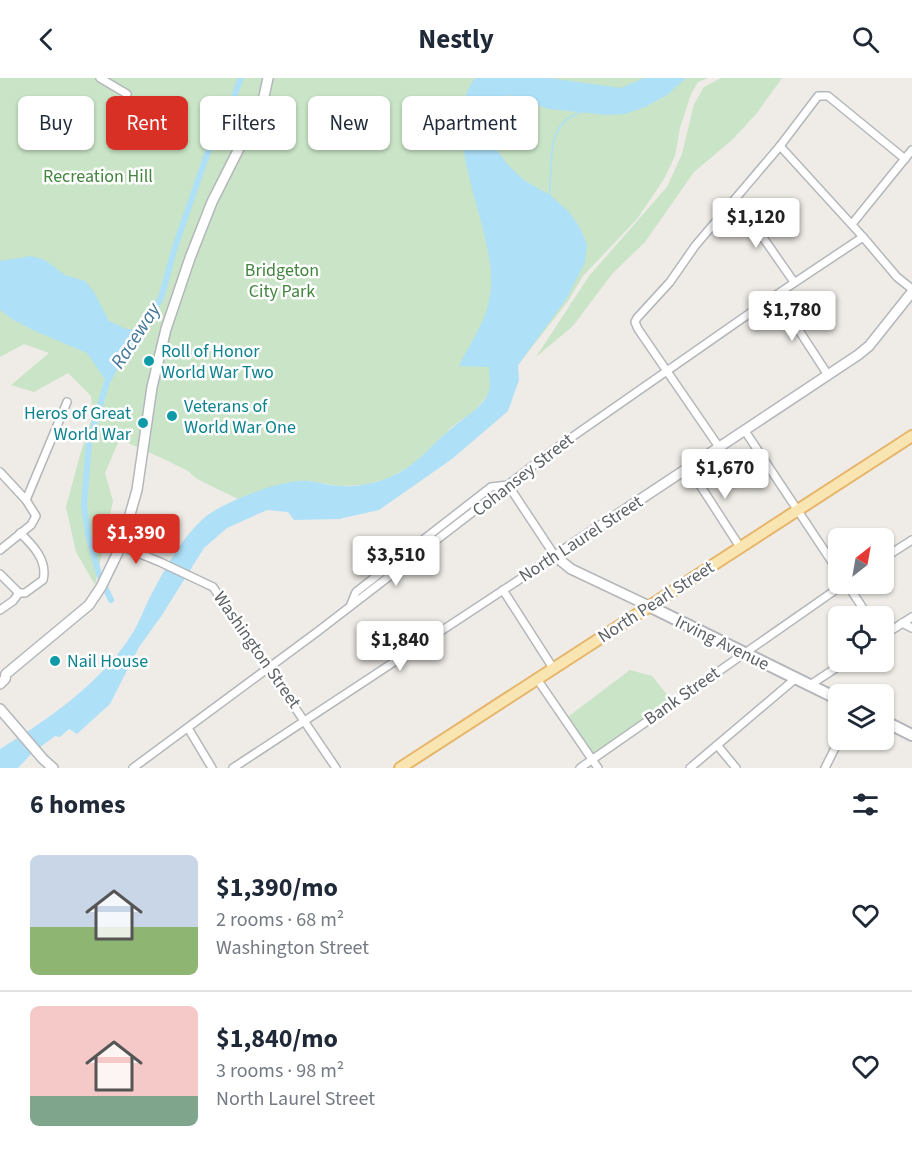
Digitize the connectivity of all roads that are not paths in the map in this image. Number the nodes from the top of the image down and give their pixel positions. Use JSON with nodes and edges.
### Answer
{"nodes":[{"id":1,"x":99,"y":78,"type":"edge"},
{"id":2,"x":268,"y":78,"type":"edge"},
{"id":3,"x":127,"y":94,"type":"dead end"},
{"id":4,"x":780,"y":146,"type":"junction"},
{"id":5,"x":912,"y":150,"type":"edge"},
{"id":6,"x":904,"y":159,"type":"junction"},
{"id":7,"x":734,"y":201,"type":"junction"},
{"id":8,"x":852,"y":224,"type":"junction"},
{"id":9,"x":863,"y":237,"type":"junction"},
{"id":10,"x":794,"y":282,"type":"junction"},
{"id":11,"x":912,"y":291,"type":"edge"},
{"id":12,"x":776,"y":295,"type":"junction"},
{"id":13,"x":666,"y":371,"type":"junction"},
{"id":14,"x":828,"y":375,"type":"junction"},
{"id":15,"x":67,"y":402,"type":"dead end"},
{"id":16,"x":745,"y":431,"type":"junction"},
{"id":17,"x":912,"y":436,"type":"edge"},
{"id":18,"x":719,"y":447,"type":"junction"},
{"id":19,"x":689,"y":468,"type":"junction"},
{"id":20,"x":0,"y":472,"type":"edge"},
{"id":21,"x":508,"y":485,"type":"junction"},
{"id":22,"x":26,"y":500,"type":"junction"},
{"id":23,"x":798,"y":509,"type":"junction"},
{"id":24,"x":20,"y":533,"type":"junction"},
{"id":25,"x":912,"y":540,"type":"edge"},
{"id":26,"x":121,"y":546,"type":"junction"},
{"id":27,"x":740,"y":547,"type":"junction"},
{"id":28,"x":0,"y":550,"type":"edge"},
{"id":29,"x":894,"y":552,"type":"edge"},
{"id":30,"x":555,"y":556,"type":"junction"},
{"id":31,"x":828,"y":556,"type":"edge"},
{"id":32,"x":0,"y":574,"type":"edge"},
{"id":33,"x":503,"y":590,"type":"junction"},
{"id":34,"x":19,"y":593,"type":"junction"},
{"id":35,"x":830,"y":594,"type":"edge"},
{"id":36,"x":649,"y":606,"type":"junction"},
{"id":37,"x":0,"y":610,"type":"edge"},
{"id":38,"x":912,"y":617,"type":"edge"},
{"id":39,"x":902,"y":623,"type":"junction"},
{"id":40,"x":894,"y":628,"type":"edge"},
{"id":41,"x":912,"y":628,"type":"edge"},
{"id":42,"x":742,"y":653,"type":"junction"},
{"id":43,"x":269,"y":668,"type":"junction"},
{"id":44,"x":554,"y":668,"type":"junction"},
{"id":45,"x":830,"y":672,"type":"edge"},
{"id":46,"x":3,"y":674,"type":"edge"},
{"id":47,"x":537,"y":679,"type":"junction"},
{"id":48,"x":795,"y":679,"type":"junction"},
{"id":49,"x":0,"y":684,"type":"edge"},
{"id":50,"x":810,"y":685,"type":"junction"},
{"id":51,"x":828,"y":694,"type":"edge"},
{"id":52,"x":0,"y":709,"type":"edge"},
{"id":53,"x":305,"y":721,"type":"junction"},
{"id":54,"x":894,"y":726,"type":"edge"},
{"id":55,"x":188,"y":728,"type":"junction"},
{"id":56,"x":912,"y":735,"type":"edge"},
{"id":57,"x":717,"y":745,"type":"junction"},
{"id":58,"x":834,"y":750,"type":"edge"},
{"id":59,"x":592,"y":759,"type":"junction"},
{"id":60,"x":53,"y":768,"type":"edge"},
{"id":61,"x":133,"y":768,"type":"edge"},
{"id":62,"x":212,"y":768,"type":"edge"},
{"id":63,"x":232,"y":768,"type":"edge"},
{"id":64,"x":336,"y":768,"type":"edge"},
{"id":65,"x":400,"y":768,"type":"edge"},
{"id":66,"x":580,"y":768,"type":"edge"},
{"id":67,"x":598,"y":768,"type":"edge"},
{"id":68,"x":690,"y":768,"type":"edge"},
{"id":69,"x":736,"y":768,"type":"edge"},
{"id":70,"x":825,"y":768,"type":"edge"}],
"edges":[{"from":1,"to":3,"type":"street"},
{"from":2,"to":26,"type":"street"},
{"from":4,"to":6,"type":"street"},
{"from":4,"to":7,"type":"street"},
{"from":4,"to":8,"type":"street"},
{"from":5,"to":6,"type":"street"},
{"from":6,"to":8,"type":"street"},
{"from":7,"to":10,"type":"street"},
{"from":7,"to":13,"type":"street"},
{"from":8,"to":9,"type":"street"},
{"from":9,"to":10,"type":"street","name":"Cohansey Street"},
{"from":9,"to":11,"type":"street"},
{"from":10,"to":12,"type":"street","name":"Cohansey Street"},
{"from":11,"to":14,"type":"street","name":"North Laurel Street"},
{"from":12,"to":13,"type":"street","name":"Cohansey Street"},
{"from":12,"to":14,"type":"street"},
{"from":13,"to":18,"type":"street"},
{"from":13,"to":21,"type":"street","name":"Cohansey Street"},
{"from":14,"to":16,"type":"street","name":"North Laurel Street"},
{"from":15,"to":22,"type":"street"},
{"from":16,"to":18,"type":"street","name":"North Laurel Street"},
{"from":16,"to":23,"type":"street"},
{"from":17,"to":23,"type":"main road","name":"North Pearl Street"},
{"from":18,"to":19,"type":"street","name":"North Laurel Street"},
{"from":19,"to":27,"type":"street"},
{"from":19,"to":30,"type":"street","name":"North Laurel Street"},
{"from":20,"to":22,"type":"street"},
{"from":21,"to":30,"type":"street","name":"Irving Avenue"},
{"from":21,"to":43,"type":"street","name":"Cohansey Street"},
{"from":22,"to":24,"type":"street"},
{"from":23,"to":27,"type":"main road","name":"North Pearl Street"},
{"from":23,"to":31,"type":"street"},
{"from":24,"to":28,"type":"street"},
{"from":24,"to":34,"type":"street"},
{"from":25,"to":29,"type":"street"},
{"from":26,"to":43,"type":"street","name":"Washington Street"},
{"from":26,"to":46,"type":"street"},
{"from":27,"to":36,"type":"main road","name":"North Pearl Street"},
{"from":30,"to":33,"type":"street","name":"North Laurel Street"},
{"from":30,"to":36,"type":"street","name":"Irving Avenue"},
{"from":32,"to":34,"type":"street"},
{"from":33,"to":44,"type":"street"},
{"from":33,"to":53,"type":"street","name":"North Laurel Street"},
{"from":34,"to":37,"type":"street"},
{"from":35,"to":42,"type":"street","name":"Bank Street"},
{"from":36,"to":42,"type":"main road","name":"Irving Avenue"},
{"from":36,"to":44,"type":"main road","name":"North Pearl Street"},
{"from":38,"to":39,"type":"street"},
{"from":39,"to":40,"type":"street"},
{"from":39,"to":41,"type":"street"},
{"from":42,"to":48,"type":"main road","name":"Irving Avenue"},
{"from":42,"to":59,"type":"street","name":"Bank Street"},
{"from":43,"to":53,"type":"street","name":"Washington Street"},
{"from":43,"to":55,"type":"street"},
{"from":44,"to":47,"type":"main road","name":"North Pearl Street"},
{"from":45,"to":50,"type":"street"},
{"from":46,"to":49,"type":"street"},
{"from":47,"to":59,"type":"street"},
{"from":47,"to":65,"type":"main road","name":"North Pearl Street"},
{"from":48,"to":50,"type":"main road","name":"Irving Avenue"},
{"from":48,"to":57,"type":"street"},
{"from":50,"to":51,"type":"main road","name":"Irving Avenue"},
{"from":52,"to":60,"type":"street"},
{"from":53,"to":63,"type":"street","name":"North Laurel Street"},
{"from":53,"to":64,"type":"street","name":"Washington Street"},
{"from":54,"to":56,"type":"main road"},
{"from":55,"to":61,"type":"street"},
{"from":55,"to":62,"type":"street"},
{"from":57,"to":68,"type":"street"},
{"from":57,"to":69,"type":"street"},
{"from":58,"to":70,"type":"street"},
{"from":59,"to":66,"type":"street","name":"Bank Street"},
{"from":59,"to":67,"type":"street"}]}
